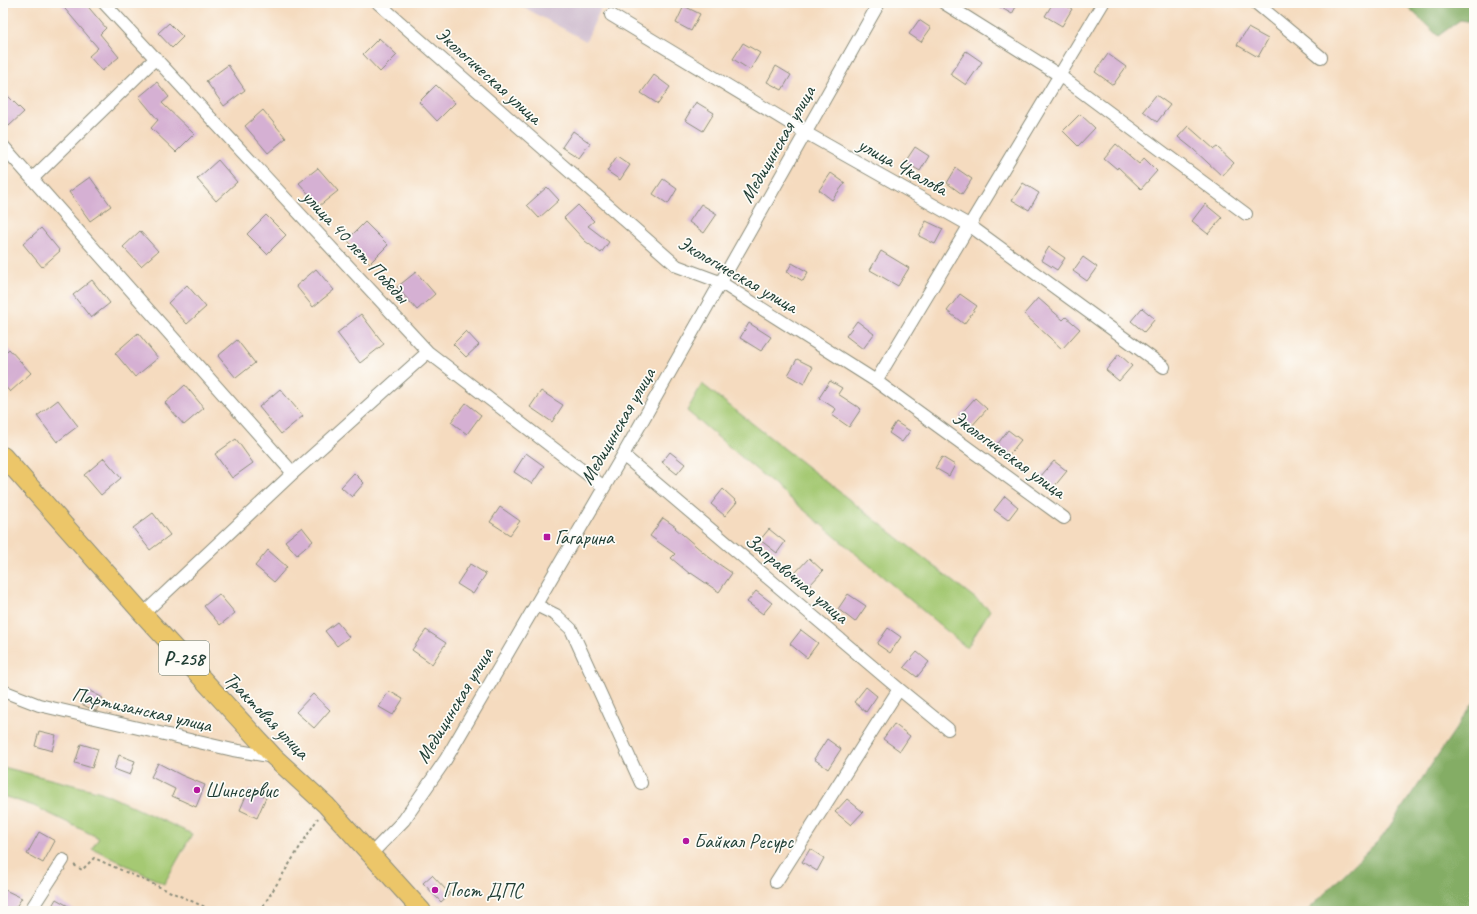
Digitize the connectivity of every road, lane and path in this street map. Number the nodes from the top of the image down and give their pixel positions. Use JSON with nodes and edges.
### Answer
{"nodes":[{"id":1,"x":104,"y":3,"type":"edge"},
{"id":2,"x":378,"y":3,"type":"edge"},
{"id":3,"x":879,"y":3,"type":"edge"},
{"id":4,"x":944,"y":3,"type":"edge"},
{"id":5,"x":1102,"y":3,"type":"edge"},
{"id":6,"x":1256,"y":3,"type":"edge"},
{"id":7,"x":611,"y":14,"type":"dead end"},
{"id":8,"x":1321,"y":57,"type":"dead end"},
{"id":9,"x":156,"y":58,"type":"junction"},
{"id":10,"x":1059,"y":75,"type":"junction"},
{"id":11,"x":806,"y":133,"type":"junction"},
{"id":12,"x":3,"y":146,"type":"edge"},
{"id":13,"x":33,"y":178,"type":"junction"},
{"id":14,"x":1246,"y":214,"type":"dead end"},
{"id":15,"x":969,"y":225,"type":"junction"},
{"id":16,"x":720,"y":282,"type":"junction"},
{"id":17,"x":428,"y":352,"type":"junction"},
{"id":18,"x":1164,"y":368,"type":"dead end"},
{"id":19,"x":876,"y":381,"type":"junction"},
{"id":20,"x":623,"y":455,"type":"junction"},
{"id":21,"x":3,"y":456,"type":"edge"},
{"id":22,"x":293,"y":473,"type":"junction"},
{"id":23,"x":604,"y":487,"type":"junction"},
{"id":24,"x":1064,"y":518,"type":"dead end"},
{"id":25,"x":536,"y":605,"type":"junction"},
{"id":26,"x":143,"y":614,"type":"junction"},
{"id":27,"x":899,"y":689,"type":"junction"},
{"id":28,"x":3,"y":691,"type":"edge"},
{"id":29,"x":948,"y":729,"type":"dead end"},
{"id":30,"x":274,"y":757,"type":"junction"},
{"id":31,"x":641,"y":783,"type":"dead end"},
{"id":32,"x":326,"y":805,"type":"junction"},
{"id":33,"x":370,"y":855,"type":"junction"},
{"id":34,"x":63,"y":860,"type":"joint"},
{"id":35,"x":776,"y":882,"type":"dead end"},
{"id":36,"x":30,"y":911,"type":"edge"},
{"id":37,"x":214,"y":911,"type":"edge"},
{"id":38,"x":260,"y":911,"type":"edge"},
{"id":39,"x":422,"y":911,"type":"edge"}],
"edges":[{"from":1,"to":9,"type":"street","name":"улица 40 лет Победы"},
{"from":2,"to":16,"type":"street","name":"Экологическая улица"},
{"from":3,"to":11,"type":"street","name":"Медицинская улица"},
{"from":4,"to":10,"type":"street"},
{"from":5,"to":10,"type":"street"},
{"from":6,"to":8,"type":"street"},
{"from":7,"to":11,"type":"street","name":"улица Чкалова"},
{"from":9,"to":13,"type":"street"},
{"from":9,"to":17,"type":"street","name":"улица 40 лет Победы"},
{"from":10,"to":14,"type":"street"},
{"from":10,"to":15,"type":"street"},
{"from":11,"to":15,"type":"street","name":"улица Чкалова"},
{"from":11,"to":16,"type":"street","name":"Медицинская улица"},
{"from":12,"to":13,"type":"street"},
{"from":13,"to":22,"type":"street"},
{"from":15,"to":18,"type":"street","name":"улица Чкалова"},
{"from":15,"to":19,"type":"street"},
{"from":16,"to":19,"type":"street","name":"Экологическая улица"},
{"from":16,"to":20,"type":"street","name":"Медицинская улица"},
{"from":17,"to":22,"type":"street"},
{"from":17,"to":23,"type":"street","name":"улица 40 лет Победы"},
{"from":19,"to":24,"type":"street","name":"Экологическая улица"},
{"from":20,"to":23,"type":"street","name":"Медицинская улица"},
{"from":20,"to":27,"type":"street","name":"Заправочная улица"},
{"from":21,"to":26,"type":"highway","name":"Трактовая улица","number":"Р-258"},
{"from":22,"to":26,"type":"street"},
{"from":23,"to":25,"type":"street","name":"Медицинская улица"},
{"from":25,"to":31,"type":"street"},
{"from":25,"to":33,"type":"street","name":"Медицинская улица"},
{"from":26,"to":30,"type":"highway","name":"Трактовая улица","number":"Р-258"},
{"from":27,"to":29,"type":"street","name":"Заправочная улица"},
{"from":27,"to":35,"type":"street"},
{"from":28,"to":30,"type":"street","name":"Партизанская улица"},
{"from":30,"to":32,"type":"highway","name":"Трактовая улица","number":"Р-258"},
{"from":32,"to":33,"type":"highway","name":"Трактовая улица","number":"Р-258"},
{"from":32,"to":38,"type":"path"},
{"from":33,"to":39,"type":"highway","name":"Трактовая улица","number":"Р-258"},
{"from":34,"to":36,"type":"street"},
{"from":34,"to":37,"type":"path"}]}
